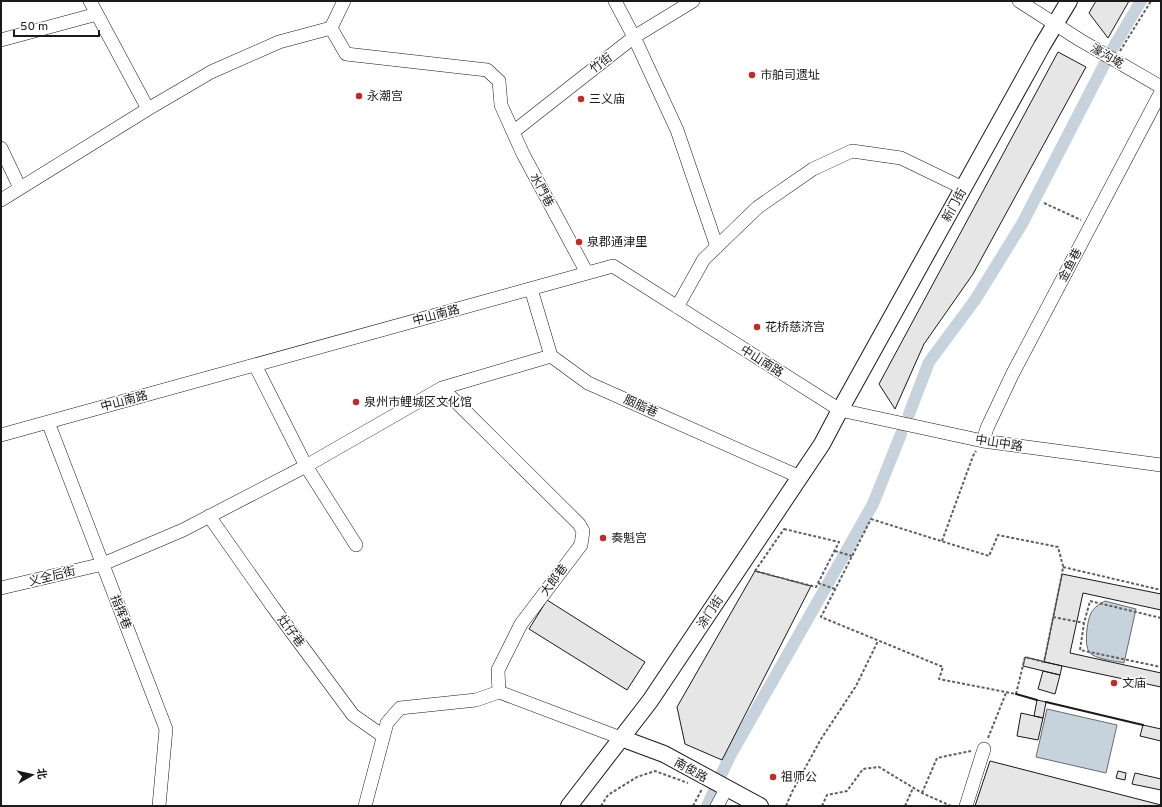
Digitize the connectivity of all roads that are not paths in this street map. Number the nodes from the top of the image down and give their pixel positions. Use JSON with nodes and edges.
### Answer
{"nodes":[{"id":1,"x":90,"y":1,"type":"edge"},
{"id":2,"x":344,"y":1,"type":"edge"},
{"id":3,"x":615,"y":1,"type":"edge"},
{"id":4,"x":693,"y":1,"type":"edge"},
{"id":5,"x":1019,"y":1,"type":"edge"},
{"id":6,"x":1069,"y":1,"type":"edge"},
{"id":7,"x":97,"y":14,"type":"junction"},
{"id":8,"x":1054,"y":24,"type":"junction"},
{"id":9,"x":331,"y":28,"type":"junction"},
{"id":10,"x":634,"y":38,"type":"junction"},
{"id":11,"x":1,"y":40,"type":"edge"},
{"id":12,"x":1161,"y":87,"type":"edge"},
{"id":13,"x":1161,"y":92,"type":"edge"},
{"id":14,"x":148,"y":109,"type":"junction"},
{"id":15,"x":513,"y":132,"type":"junction"},
{"id":16,"x":1,"y":148,"type":"edge"},
{"id":17,"x":20,"y":188,"type":"junction"},
{"id":18,"x":963,"y":188,"type":"junction"},
{"id":19,"x":1,"y":200,"type":"edge"},
{"id":20,"x":717,"y":247,"type":"junction"},
{"id":21,"x":587,"y":273,"type":"junction"},
{"id":22,"x":531,"y":289,"type":"junction"},
{"id":23,"x":677,"y":307,"type":"junction"},
{"id":24,"x":551,"y":356,"type":"junction"},
{"id":25,"x":255,"y":365,"type":"junction"},
{"id":26,"x":442,"y":388,"type":"junction"},
{"id":27,"x":840,"y":410,"type":"junction"},
{"id":28,"x":48,"y":422,"type":"junction"},
{"id":29,"x":1,"y":435,"type":"edge"},
{"id":30,"x":983,"y":441,"type":"junction"},
{"id":31,"x":1161,"y":465,"type":"edge"},
{"id":32,"x":306,"y":466,"type":"junction"},
{"id":33,"x":800,"y":477,"type":"junction"},
{"id":34,"x":209,"y":516,"type":"junction"},
{"id":35,"x":356,"y":545,"type":"dead end"},
{"id":36,"x":103,"y":564,"type":"junction"},
{"id":37,"x":1,"y":588,"type":"edge"},
{"id":38,"x":500,"y":692,"type":"junction"},
{"id":39,"x":383,"y":736,"type":"junction"},
{"id":40,"x":621,"y":738,"type":"junction"},
{"id":41,"x":984,"y":749,"type":"road end"},
{"id":42,"x":726,"y":789,"type":"junction"},
{"id":43,"x":159,"y":806,"type":"edge"},
{"id":44,"x":365,"y":806,"type":"edge"},
{"id":45,"x":569,"y":806,"type":"edge"},
{"id":46,"x":718,"y":806,"type":"edge"},
{"id":47,"x":760,"y":806,"type":"edge"},
{"id":48,"x":966,"y":806,"type":"edge"}],
"edges":[{"from":1,"to":7,"type":"street"},
{"from":2,"to":9,"type":"street"},
{"from":3,"to":10,"type":"street"},
{"from":4,"to":10,"type":"street","name":"竹街"},
{"from":5,"to":8,"type":"street","name":"濠沟墘"},
{"from":6,"to":8,"type":"main road","name":"新门街"},
{"from":7,"to":11,"type":"street"},
{"from":7,"to":14,"type":"street"},
{"from":8,"to":12,"type":"street","name":"濠沟墘"},
{"from":8,"to":18,"type":"main road","name":"新门街"},
{"from":9,"to":14,"type":"street"},
{"from":9,"to":15,"type":"street","name":"水門巷"},
{"from":10,"to":15,"type":"street","name":"竹街"},
{"from":10,"to":20,"type":"street"},
{"from":13,"to":30,"type":"street","name":"金鱼巷"},
{"from":14,"to":17,"type":"street"},
{"from":15,"to":21,"type":"street","name":"水門巷"},
{"from":16,"to":17,"type":"street"},
{"from":17,"to":19,"type":"street"},
{"from":18,"to":20,"type":"street"},
{"from":18,"to":27,"type":"main road","name":"新门街"},
{"from":20,"to":23,"type":"street"},
{"from":21,"to":22,"type":"street","name":"中山南路"},
{"from":21,"to":23,"type":"street","name":"中山南路"},
{"from":22,"to":24,"type":"street"},
{"from":22,"to":25,"type":"street","name":"中山南路"},
{"from":23,"to":27,"type":"street","name":"中山南路"},
{"from":24,"to":26,"type":"street","name":"义全后街"},
{"from":24,"to":33,"type":"street","name":"胭脂巷"},
{"from":25,"to":28,"type":"street","name":"中山南路"},
{"from":25,"to":32,"type":"street"},
{"from":26,"to":32,"type":"street","name":"义全后街"},
{"from":26,"to":38,"type":"street","name":"大郎巷"},
{"from":27,"to":30,"type":"street","name":"中山中路"},
{"from":27,"to":33,"type":"main road","name":"涂门街"},
{"from":28,"to":29,"type":"street","name":"中山南路"},
{"from":28,"to":36,"type":"street","name":"指挥巷"},
{"from":30,"to":31,"type":"street","name":"中山中路"},
{"from":32,"to":34,"type":"street","name":"义全后街"},
{"from":32,"to":35,"type":"street"},
{"from":33,"to":40,"type":"main road","name":"涂门街"},
{"from":34,"to":36,"type":"street","name":"义全后街"},
{"from":34,"to":39,"type":"street","name":"灶仔巷"},
{"from":36,"to":37,"type":"street","name":"义全后街"},
{"from":36,"to":43,"type":"street","name":"指挥巷"},
{"from":38,"to":39,"type":"street"},
{"from":38,"to":40,"type":"street"},
{"from":39,"to":44,"type":"street"},
{"from":40,"to":42,"type":"main road","name":"南俊路"},
{"from":40,"to":45,"type":"main road","name":"涂门街"},
{"from":41,"to":48,"type":"street"},
{"from":42,"to":46,"type":"street"},
{"from":42,"to":47,"type":"main road","name":"南俊路"}]}
